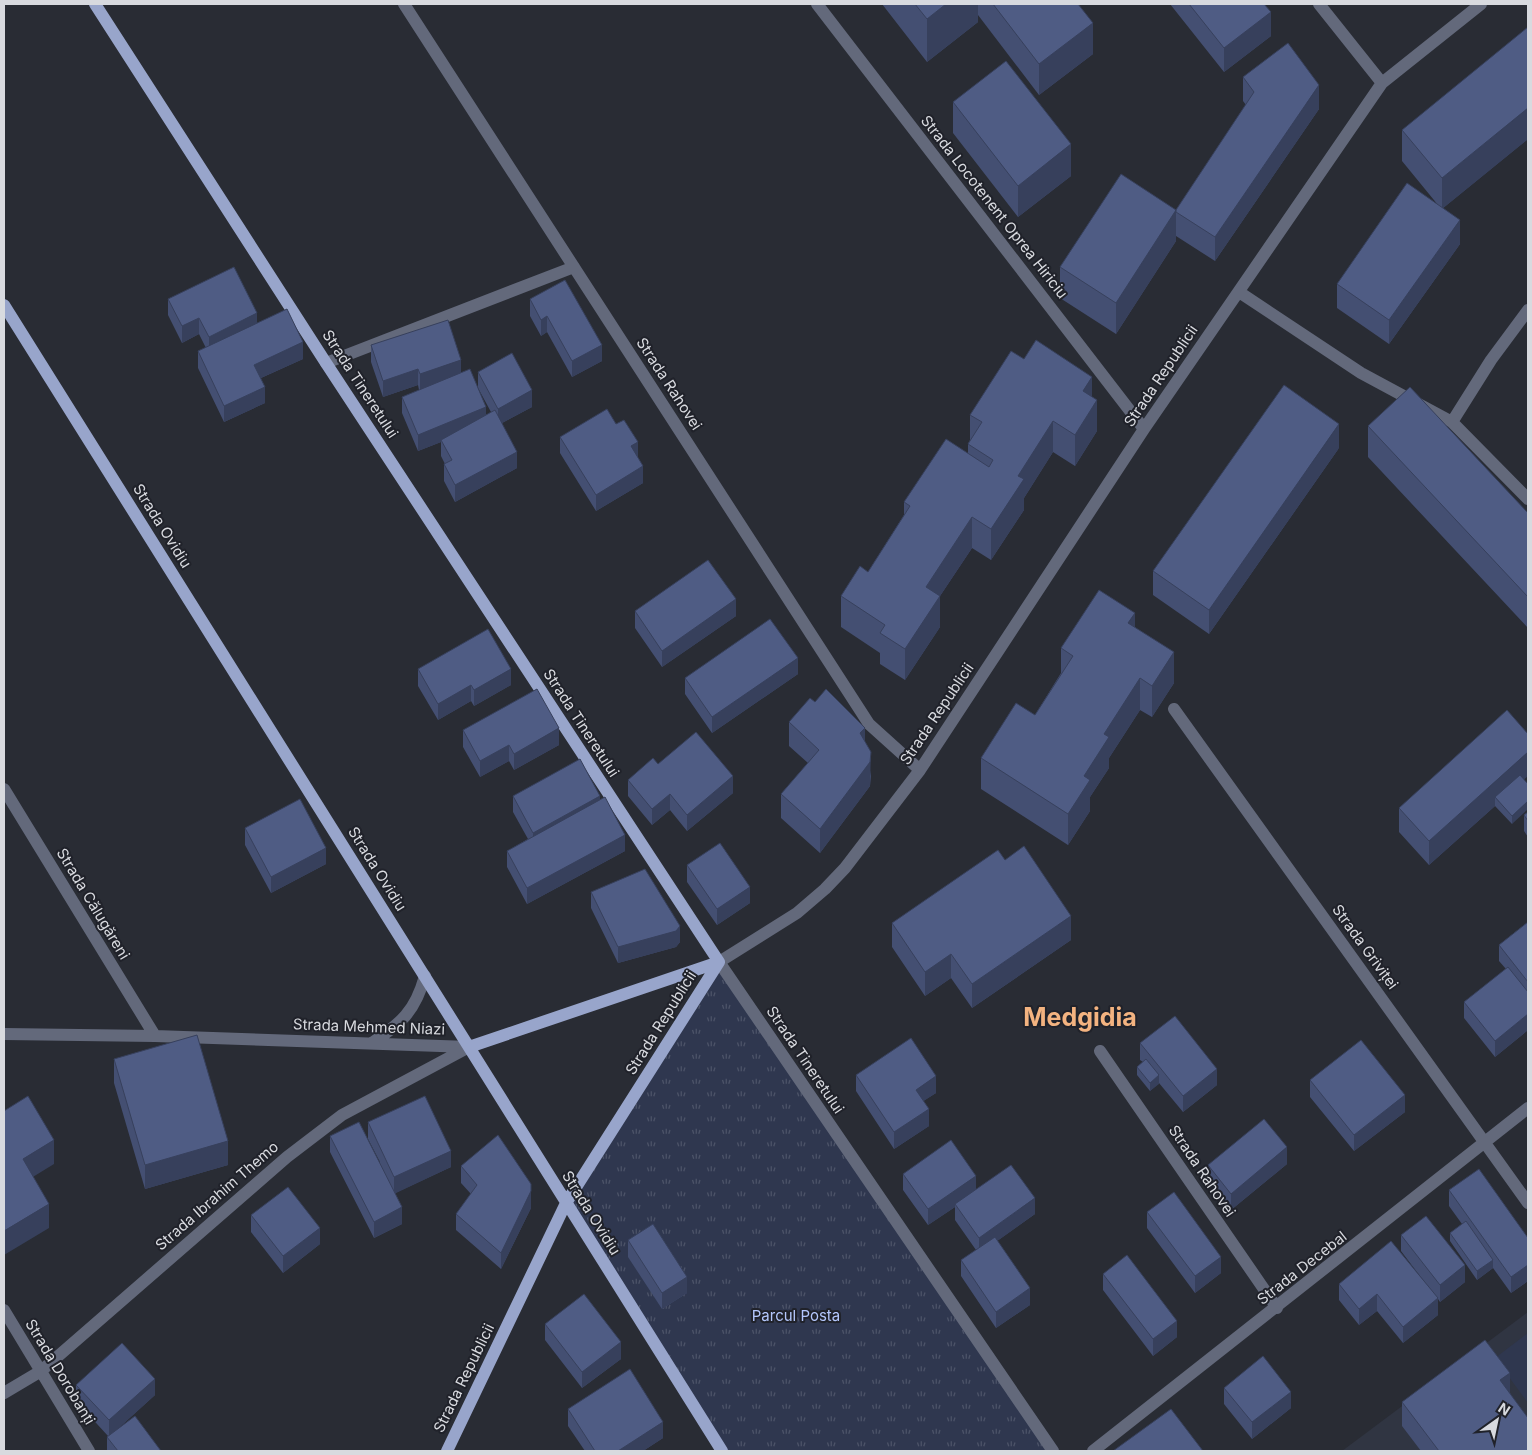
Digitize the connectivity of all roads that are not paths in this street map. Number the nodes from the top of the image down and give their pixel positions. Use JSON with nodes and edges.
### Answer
{"nodes":[{"id":1,"x":95,"y":4,"type":"edge"},
{"id":2,"x":404,"y":4,"type":"edge"},
{"id":3,"x":817,"y":4,"type":"edge"},
{"id":4,"x":1319,"y":4,"type":"edge"},
{"id":5,"x":1481,"y":4,"type":"edge"},
{"id":6,"x":1382,"y":83,"type":"junction"},
{"id":7,"x":574,"y":267,"type":"junction"},
{"id":8,"x":1239,"y":292,"type":"junction"},
{"id":9,"x":4,"y":305,"type":"edge"},
{"id":10,"x":1528,"y":310,"type":"edge"},
{"id":11,"x":326,"y":363,"type":"junction"},
{"id":12,"x":1452,"y":422,"type":"junction"},
{"id":13,"x":1144,"y":430,"type":"junction"},
{"id":14,"x":1528,"y":500,"type":"edge"},
{"id":15,"x":1174,"y":709,"type":"dead end"},
{"id":16,"x":920,"y":770,"type":"junction"},
{"id":17,"x":4,"y":789,"type":"edge"},
{"id":18,"x":719,"y":962,"type":"junction"},
{"id":19,"x":424,"y":976,"type":"junction"},
{"id":20,"x":4,"y":1034,"type":"edge"},
{"id":21,"x":155,"y":1036,"type":"junction"},
{"id":22,"x":372,"y":1043,"type":"junction"},
{"id":23,"x":469,"y":1048,"type":"junction"},
{"id":24,"x":1100,"y":1051,"type":"dead end"},
{"id":25,"x":1528,"y":1108,"type":"edge"},
{"id":26,"x":1486,"y":1143,"type":"junction"},
{"id":27,"x":566,"y":1203,"type":"junction"},
{"id":28,"x":1528,"y":1203,"type":"edge"},
{"id":29,"x":1277,"y":1308,"type":"junction"},
{"id":30,"x":4,"y":1310,"type":"edge"},
{"id":31,"x":40,"y":1371,"type":"junction"},
{"id":32,"x":4,"y":1393,"type":"edge"},
{"id":33,"x":89,"y":1451,"type":"edge"},
{"id":34,"x":447,"y":1451,"type":"edge"},
{"id":35,"x":722,"y":1451,"type":"edge"},
{"id":36,"x":1053,"y":1451,"type":"edge"},
{"id":37,"x":1093,"y":1451,"type":"edge"}],
"edges":[{"from":1,"to":11,"type":"main road","name":"Strada Tineretului"},
{"from":2,"to":7,"type":"street","name":"Strada Rahovei"},
{"from":3,"to":13,"type":"street","name":"Strada Locotenent Oprea Hiriciu"},
{"from":4,"to":6,"type":"street"},
{"from":5,"to":6,"type":"street","name":"Strada Republicii"},
{"from":6,"to":8,"type":"street","name":"Strada Republicii"},
{"from":7,"to":11,"type":"street"},
{"from":7,"to":16,"type":"street","name":"Strada Rahovei"},
{"from":8,"to":12,"type":"street"},
{"from":8,"to":13,"type":"street","name":"Strada Republicii"},
{"from":9,"to":19,"type":"main road","name":"Strada Ovidiu"},
{"from":10,"to":12,"type":"street"},
{"from":11,"to":18,"type":"main road","name":"Strada Tineretului"},
{"from":12,"to":14,"type":"street"},
{"from":13,"to":16,"type":"street","name":"Strada Republicii"},
{"from":15,"to":26,"type":"street","name":"Strada Griviței"},
{"from":16,"to":18,"type":"street","name":"Strada Republicii"},
{"from":17,"to":21,"type":"street","name":"Strada Călugăreni"},
{"from":18,"to":23,"type":"main road","name":"Strada Mehmed Niazi"},
{"from":18,"to":27,"type":"main road","name":"Strada Republicii"},
{"from":18,"to":36,"type":"street","name":"Strada Tineretului"},
{"from":19,"to":22,"type":"street"},
{"from":19,"to":23,"type":"main road","name":"Strada Ovidiu"},
{"from":20,"to":21,"type":"street","name":"Strada Mehmed Niazi"},
{"from":21,"to":22,"type":"street","name":"Strada Mehmed Niazi"},
{"from":22,"to":23,"type":"street","name":"Strada Mehmed Niazi"},
{"from":23,"to":27,"type":"main road","name":"Strada Ovidiu"},
{"from":23,"to":31,"type":"street","name":"Strada Ibrahim Themo"},
{"from":24,"to":29,"type":"street","name":"Strada Rahovei"},
{"from":25,"to":26,"type":"street","name":"Strada Decebal"},
{"from":26,"to":28,"type":"street","name":"Strada Griviței"},
{"from":26,"to":29,"type":"street","name":"Strada Decebal"},
{"from":27,"to":34,"type":"main road","name":"Strada Republicii"},
{"from":27,"to":35,"type":"main road","name":"Strada Ovidiu"},
{"from":29,"to":37,"type":"street","name":"Strada Decebal"},
{"from":30,"to":31,"type":"street","name":"Strada Dorobanți"},
{"from":31,"to":32,"type":"street","name":"Strada Ibrahim Themo"},
{"from":31,"to":33,"type":"street","name":"Strada Dorobanți"}]}
